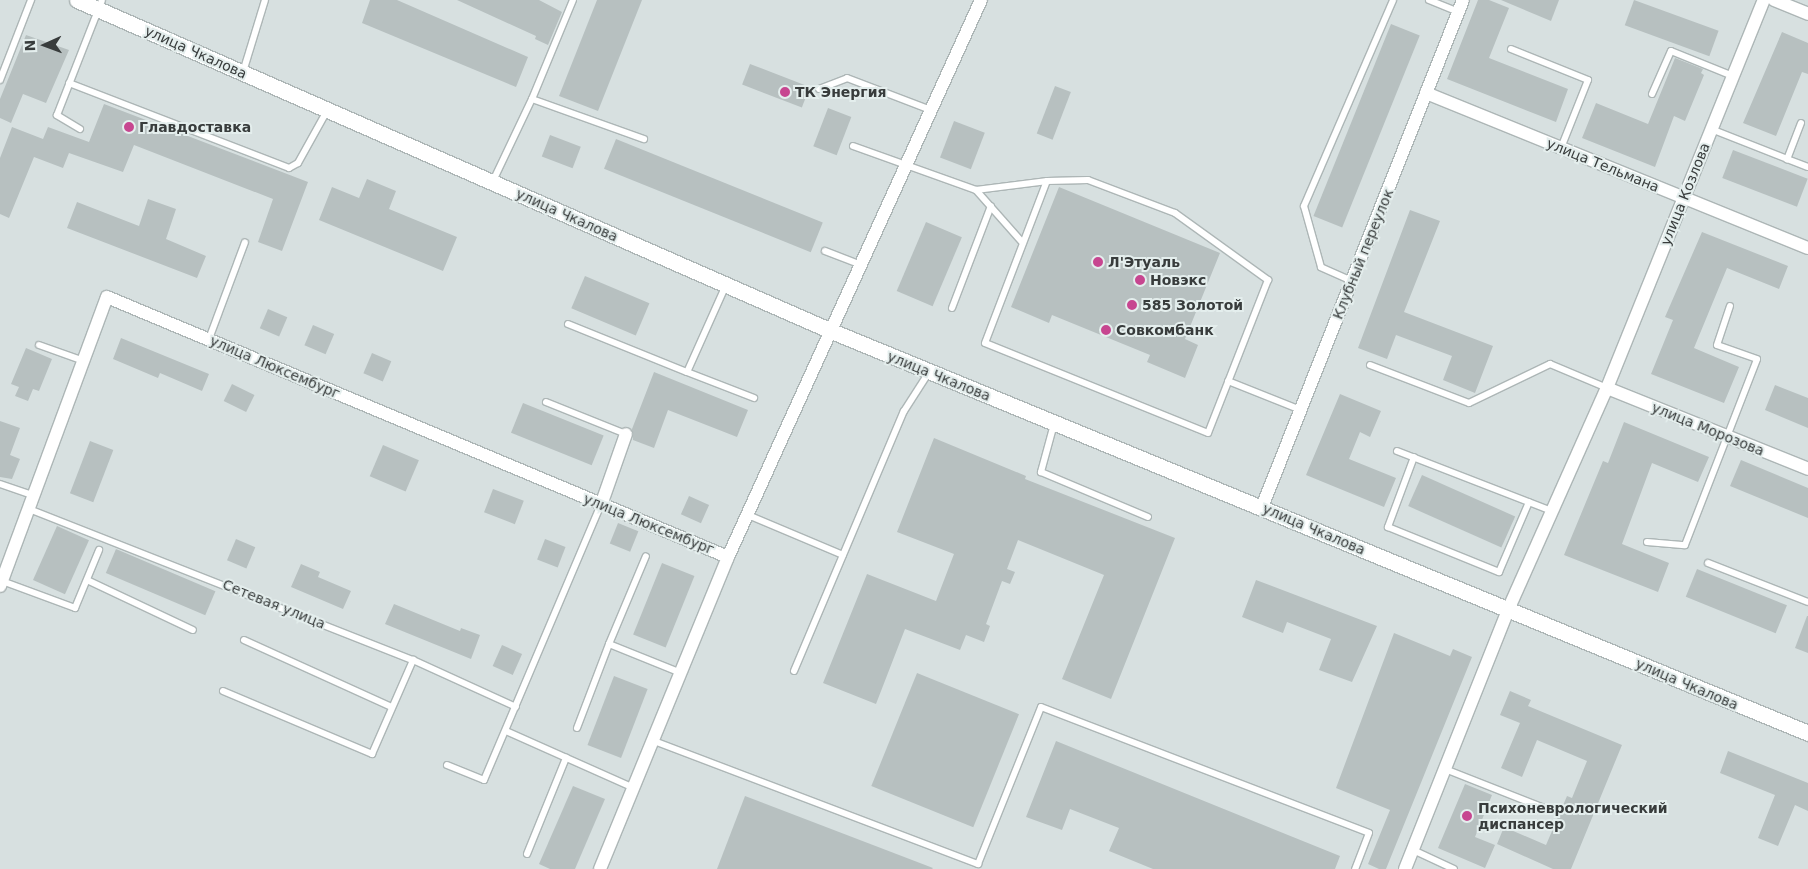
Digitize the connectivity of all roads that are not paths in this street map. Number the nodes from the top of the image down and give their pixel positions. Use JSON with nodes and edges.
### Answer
{"nodes":[{"id":1,"x":31,"y":0,"type":"edge"},
{"id":2,"x":77,"y":0,"type":"edge"},
{"id":3,"x":265,"y":0,"type":"edge"},
{"id":4,"x":573,"y":0,"type":"edge"},
{"id":5,"x":981,"y":0,"type":"edge"},
{"id":6,"x":1393,"y":0,"type":"edge"},
{"id":7,"x":1429,"y":0,"type":"edge"},
{"id":8,"x":1463,"y":0,"type":"edge"},
{"id":9,"x":1764,"y":0,"type":"edge"},
{"id":10,"x":1774,"y":0,"type":"edge"},
{"id":11,"x":100,"y":5,"type":"edge"},
{"id":12,"x":1458,"y":12,"type":"junction"},
{"id":13,"x":1808,"y":14,"type":"edge"},
{"id":14,"x":1512,"y":49,"type":"dead end"},
{"id":15,"x":243,"y":73,"type":"junction"},
{"id":16,"x":1733,"y":76,"type":"junction"},
{"id":17,"x":0,"y":80,"type":"edge"},
{"id":18,"x":69,"y":83,"type":"junction"},
{"id":19,"x":819,"y":89,"type":"dead end"},
{"id":20,"x":1426,"y":93,"type":"junction"},
{"id":21,"x":1652,"y":94,"type":"dead end"},
{"id":22,"x":532,"y":99,"type":"junction"},
{"id":23,"x":327,"y":110,"type":"junction"},
{"id":24,"x":930,"y":110,"type":"junction"},
{"id":25,"x":1801,"y":123,"type":"dead end"},
{"id":26,"x":80,"y":129,"type":"dead end"},
{"id":27,"x":1711,"y":129,"type":"junction"},
{"id":28,"x":644,"y":139,"type":"dead end"},
{"id":29,"x":853,"y":146,"type":"dead end"},
{"id":30,"x":1561,"y":148,"type":"junction"},
{"id":31,"x":1787,"y":159,"type":"junction"},
{"id":32,"x":904,"y":166,"type":"junction"},
{"id":33,"x":1808,"y":167,"type":"edge"},
{"id":34,"x":1048,"y":181,"type":"junction"},
{"id":35,"x":493,"y":182,"type":"junction"},
{"id":36,"x":976,"y":190,"type":"junction"},
{"id":37,"x":1682,"y":198,"type":"junction"},
{"id":38,"x":991,"y":206,"type":"junction"},
{"id":39,"x":245,"y":242,"type":"dead end"},
{"id":40,"x":1022,"y":242,"type":"junction"},
{"id":41,"x":1808,"y":248,"type":"edge"},
{"id":42,"x":825,"y":251,"type":"dead end"},
{"id":43,"x":859,"y":264,"type":"junction"},
{"id":44,"x":1352,"y":281,"type":"junction"},
{"id":45,"x":726,"y":285,"type":"junction"},
{"id":46,"x":1730,"y":306,"type":"dead end"},
{"id":47,"x":952,"y":308,"type":"dead end"},
{"id":48,"x":568,"y":324,"type":"dead end"},
{"id":49,"x":829,"y":330,"type":"junction"},
{"id":50,"x":209,"y":339,"type":"junction"},
{"id":51,"x":39,"y":344,"type":"dead end"},
{"id":52,"x":84,"y":361,"type":"junction"},
{"id":53,"x":1370,"y":365,"type":"dead end"},
{"id":54,"x":687,"y":372,"type":"junction"},
{"id":55,"x":928,"y":372,"type":"junction"},
{"id":56,"x":1228,"y":381,"type":"junction"},
{"id":57,"x":1607,"y":388,"type":"junction"},
{"id":58,"x":754,"y":398,"type":"dead end"},
{"id":59,"x":546,"y":402,"type":"dead end"},
{"id":60,"x":1301,"y":410,"type":"junction"},
{"id":61,"x":1055,"y":423,"type":"junction"},
{"id":62,"x":626,"y":434,"type":"joint"},
{"id":63,"x":1726,"y":436,"type":"junction"},
{"id":64,"x":1397,"y":451,"type":"dead end"},
{"id":65,"x":1414,"y":457,"type":"junction"},
{"id":66,"x":1808,"y":469,"type":"edge"},
{"id":67,"x":0,"y":484,"type":"edge"},
{"id":68,"x":34,"y":496,"type":"junction"},
{"id":69,"x":1529,"y":502,"type":"junction"},
{"id":70,"x":602,"y":505,"type":"junction"},
{"id":71,"x":1262,"y":507,"type":"junction"},
{"id":72,"x":29,"y":508,"type":"junction"},
{"id":73,"x":1552,"y":511,"type":"junction"},
{"id":74,"x":748,"y":515,"type":"junction"},
{"id":75,"x":1148,"y":517,"type":"dead end"},
{"id":76,"x":1647,"y":542,"type":"dead end"},
{"id":77,"x":99,"y":550,"type":"dead end"},
{"id":78,"x":842,"y":555,"type":"junction"},
{"id":79,"x":646,"y":556,"type":"dead end"},
{"id":80,"x":728,"y":557,"type":"junction"},
{"id":81,"x":1708,"y":563,"type":"dead end"},
{"id":82,"x":87,"y":580,"type":"junction"},
{"id":83,"x":1,"y":584,"type":"edge"},
{"id":84,"x":1808,"y":602,"type":"edge"},
{"id":85,"x":1508,"y":610,"type":"junction"},
{"id":86,"x":193,"y":630,"type":"dead end"},
{"id":87,"x":244,"y":640,"type":"dead end"},
{"id":88,"x":609,"y":644,"type":"junction"},
{"id":89,"x":413,"y":660,"type":"junction"},
{"id":90,"x":794,"y":671,"type":"dead end"},
{"id":91,"x":681,"y":673,"type":"junction"},
{"id":92,"x":223,"y":691,"type":"dead end"},
{"id":93,"x":392,"y":707,"type":"junction"},
{"id":94,"x":516,"y":707,"type":"junction"},
{"id":95,"x":577,"y":728,"type":"dead end"},
{"id":96,"x":506,"y":731,"type":"junction"},
{"id":97,"x":1808,"y":733,"type":"edge"},
{"id":98,"x":654,"y":741,"type":"junction"},
{"id":99,"x":566,"y":758,"type":"junction"},
{"id":100,"x":447,"y":765,"type":"dead end"},
{"id":101,"x":1445,"y":769,"type":"junction"},
{"id":102,"x":634,"y":788,"type":"junction"},
{"id":103,"x":1544,"y":808,"type":"dead end"},
{"id":104,"x":1413,"y":850,"type":"junction"},
{"id":105,"x":527,"y":854,"type":"dead end"},
{"id":106,"x":600,"y":869,"type":"edge"},
{"id":107,"x":1355,"y":869,"type":"edge"},
{"id":108,"x":1405,"y":869,"type":"edge"},
{"id":109,"x":1454,"y":869,"type":"edge"}],
"edges":[{"from":1,"to":17,"type":"lane"},
{"from":2,"to":11,"type":"street","name":"улица Чкалова"},
{"from":3,"to":15,"type":"lane"},
{"from":4,"to":22,"type":"lane"},
{"from":5,"to":24,"type":"street","name":"улица Люксембург"},
{"from":6,"to":44,"type":"lane"},
{"from":7,"to":12,"type":"lane"},
{"from":8,"to":12,"type":"street","name":"Клубный переулок"},
{"from":9,"to":16,"type":"street","name":"улица Козлова"},
{"from":10,"to":13,"type":"street"},
{"from":11,"to":15,"type":"street","name":"улица Чкалова"},
{"from":11,"to":18,"type":"lane"},
{"from":12,"to":20,"type":"street","name":"Клубный переулок"},
{"from":14,"to":30,"type":"lane"},
{"from":15,"to":23,"type":"street","name":"улица Чкалова"},
{"from":16,"to":21,"type":"lane"},
{"from":16,"to":27,"type":"street","name":"улица Козлова"},
{"from":18,"to":23,"type":"lane"},
{"from":18,"to":26,"type":"lane"},
{"from":19,"to":24,"type":"lane"},
{"from":20,"to":30,"type":"street","name":"улица Тельмана"},
{"from":20,"to":44,"type":"street","name":"Клубный переулок"},
{"from":22,"to":28,"type":"lane"},
{"from":22,"to":35,"type":"lane"},
{"from":23,"to":35,"type":"street","name":"улица Чкалова"},
{"from":24,"to":32,"type":"street","name":"улица Люксембург"},
{"from":25,"to":31,"type":"lane"},
{"from":27,"to":31,"type":"lane"},
{"from":27,"to":37,"type":"street","name":"улица Козлова"},
{"from":29,"to":32,"type":"lane"},
{"from":30,"to":37,"type":"street","name":"улица Тельмана"},
{"from":31,"to":33,"type":"lane"},
{"from":32,"to":36,"type":"lane"},
{"from":32,"to":43,"type":"street","name":"улица Люксембург"},
{"from":34,"to":36,"type":"lane"},
{"from":34,"to":40,"type":"lane"},
{"from":34,"to":56,"type":"lane"},
{"from":35,"to":45,"type":"street","name":"улица Чкалова"},
{"from":36,"to":38,"type":"lane"},
{"from":37,"to":41,"type":"street","name":"улица Тельмана"},
{"from":37,"to":57,"type":"street","name":"улица Козлова"},
{"from":38,"to":40,"type":"lane"},
{"from":38,"to":47,"type":"lane"},
{"from":39,"to":50,"type":"lane"},
{"from":40,"to":56,"type":"lane"},
{"from":42,"to":43,"type":"lane"},
{"from":43,"to":49,"type":"street","name":"улица Люксембург"},
{"from":44,"to":60,"type":"street","name":"Клубный переулок"},
{"from":45,"to":49,"type":"street","name":"улица Чкалова"},
{"from":45,"to":54,"type":"lane"},
{"from":46,"to":63,"type":"lane"},
{"from":48,"to":54,"type":"lane"},
{"from":49,"to":55,"type":"street","name":"улица Чкалова"},
{"from":49,"to":74,"type":"street","name":"улица Люксембург"},
{"from":50,"to":52,"type":"street","name":"улица Люксембург"},
{"from":50,"to":70,"type":"street","name":"улица Люксембург"},
{"from":51,"to":52,"type":"lane"},
{"from":52,"to":68,"type":"street","name":"улица Люксембург"},
{"from":53,"to":57,"type":"lane"},
{"from":54,"to":58,"type":"lane"},
{"from":55,"to":61,"type":"street","name":"улица Чкалова"},
{"from":55,"to":78,"type":"lane"},
{"from":56,"to":60,"type":"lane"},
{"from":57,"to":63,"type":"street","name":"улица Морозова"},
{"from":57,"to":73,"type":"street","name":"улица Козлова"},
{"from":59,"to":62,"type":"lane"},
{"from":60,"to":71,"type":"street","name":"Клубный переулок"},
{"from":61,"to":71,"type":"street","name":"улица Чкалова"},
{"from":61,"to":75,"type":"lane"},
{"from":62,"to":70,"type":"street"},
{"from":63,"to":66,"type":"street","name":"улица Морозова"},
{"from":63,"to":76,"type":"lane"},
{"from":64,"to":65,"type":"lane"},
{"from":65,"to":69,"type":"lane"},
{"from":65,"to":69,"type":"lane"},
{"from":67,"to":68,"type":"lane"},
{"from":68,"to":72,"type":"street","name":"улица Люксембург"},
{"from":69,"to":73,"type":"lane"},
{"from":70,"to":80,"type":"street","name":"улица Люксембург"},
{"from":70,"to":94,"type":"lane"},
{"from":71,"to":85,"type":"street","name":"улица Чкалова"},
{"from":72,"to":83,"type":"street","name":"улица Люксембург"},
{"from":72,"to":89,"type":"lane","name":"Сетевая улица"},
{"from":73,"to":85,"type":"street","name":"улица Козлова"},
{"from":74,"to":78,"type":"lane"},
{"from":74,"to":80,"type":"street","name":"улица Люксембург"},
{"from":77,"to":82,"type":"lane"},
{"from":78,"to":90,"type":"lane"},
{"from":79,"to":88,"type":"lane"},
{"from":80,"to":91,"type":"street","name":"улица Люксембург"},
{"from":81,"to":84,"type":"lane"},
{"from":82,"to":83,"type":"lane"},
{"from":82,"to":86,"type":"lane"},
{"from":85,"to":97,"type":"street","name":"улица Чкалова"},
{"from":85,"to":101,"type":"street","name":"улица Козлова"},
{"from":87,"to":93,"type":"lane"},
{"from":88,"to":91,"type":"lane"},
{"from":88,"to":95,"type":"lane"},
{"from":89,"to":93,"type":"lane"},
{"from":89,"to":94,"type":"lane","name":"Сетевая улица"},
{"from":91,"to":98,"type":"street","name":"улица Люксембург"},
{"from":92,"to":93,"type":"lane"},
{"from":94,"to":96,"type":"lane"},
{"from":96,"to":99,"type":"lane"},
{"from":96,"to":100,"type":"lane"},
{"from":98,"to":102,"type":"street","name":"улица Люксембург"},
{"from":98,"to":107,"type":"lane"},
{"from":99,"to":102,"type":"lane"},
{"from":99,"to":105,"type":"lane"},
{"from":101,"to":103,"type":"lane"},
{"from":101,"to":104,"type":"street","name":"улица Козлова"},
{"from":102,"to":106,"type":"street","name":"улица Люксембург"},
{"from":104,"to":108,"type":"street"},
{"from":104,"to":109,"type":"lane"}]}
